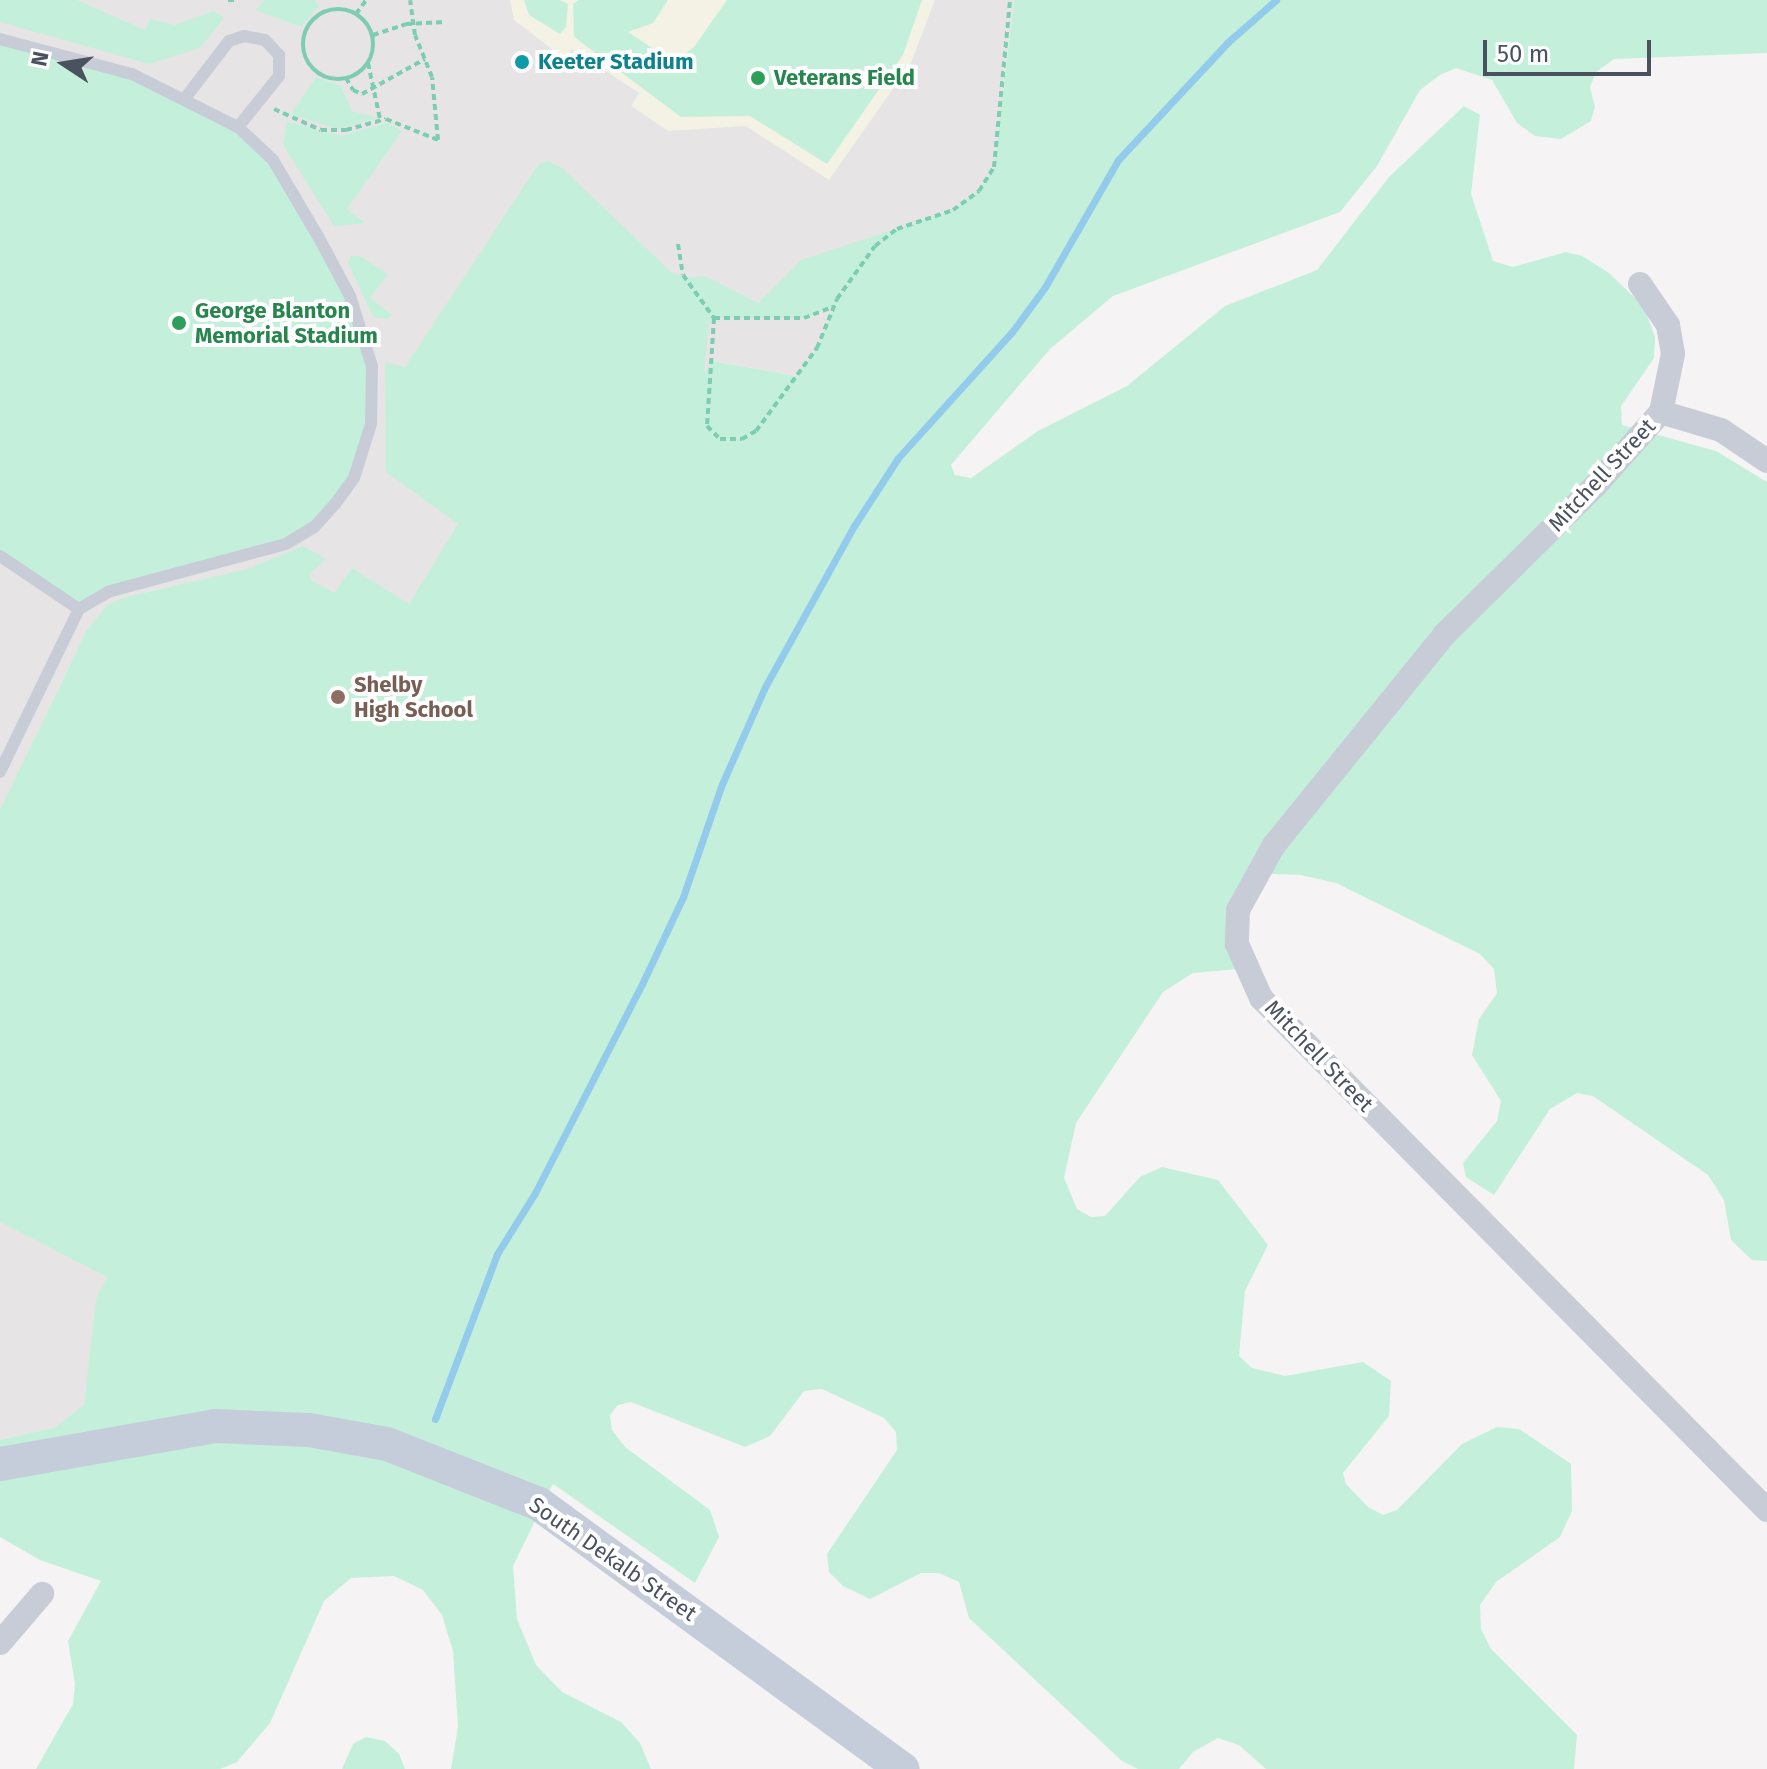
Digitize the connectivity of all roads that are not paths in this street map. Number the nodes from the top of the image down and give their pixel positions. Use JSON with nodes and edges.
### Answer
{"nodes":[{"id":1,"x":0,"y":39,"type":"edge"},
{"id":2,"x":186,"y":97,"type":"junction"},
{"id":3,"x":238,"y":127,"type":"junction"},
{"id":4,"x":1640,"y":284,"type":"dead end"},
{"id":5,"x":1661,"y":412,"type":"junction"},
{"id":6,"x":1767,"y":461,"type":"edge"},
{"id":7,"x":0,"y":556,"type":"edge"},
{"id":8,"x":79,"y":609,"type":"junction"},
{"id":9,"x":0,"y":772,"type":"edge"},
{"id":10,"x":0,"y":1464,"type":"edge"},
{"id":11,"x":1767,"y":1510,"type":"edge"},
{"id":12,"x":42,"y":1594,"type":"dead end"},
{"id":13,"x":0,"y":1643,"type":"edge"},
{"id":14,"x":903,"y":1769,"type":"edge"}],
"edges":[{"from":1,"to":2,"type":"lane"},
{"from":2,"to":3,"type":"lane"},
{"from":2,"to":3,"type":"lane"},
{"from":3,"to":8,"type":"lane"},
{"from":4,"to":5,"type":"street","name":"Mitchell Street"},
{"from":5,"to":6,"type":"street","name":"Mitchell Street"},
{"from":5,"to":11,"type":"street","name":"Mitchell Street"},
{"from":7,"to":8,"type":"lane"},
{"from":8,"to":9,"type":"lane"},
{"from":10,"to":14,"type":"main road","name":"South Dekalb Street"},
{"from":12,"to":13,"type":"street"}]}
